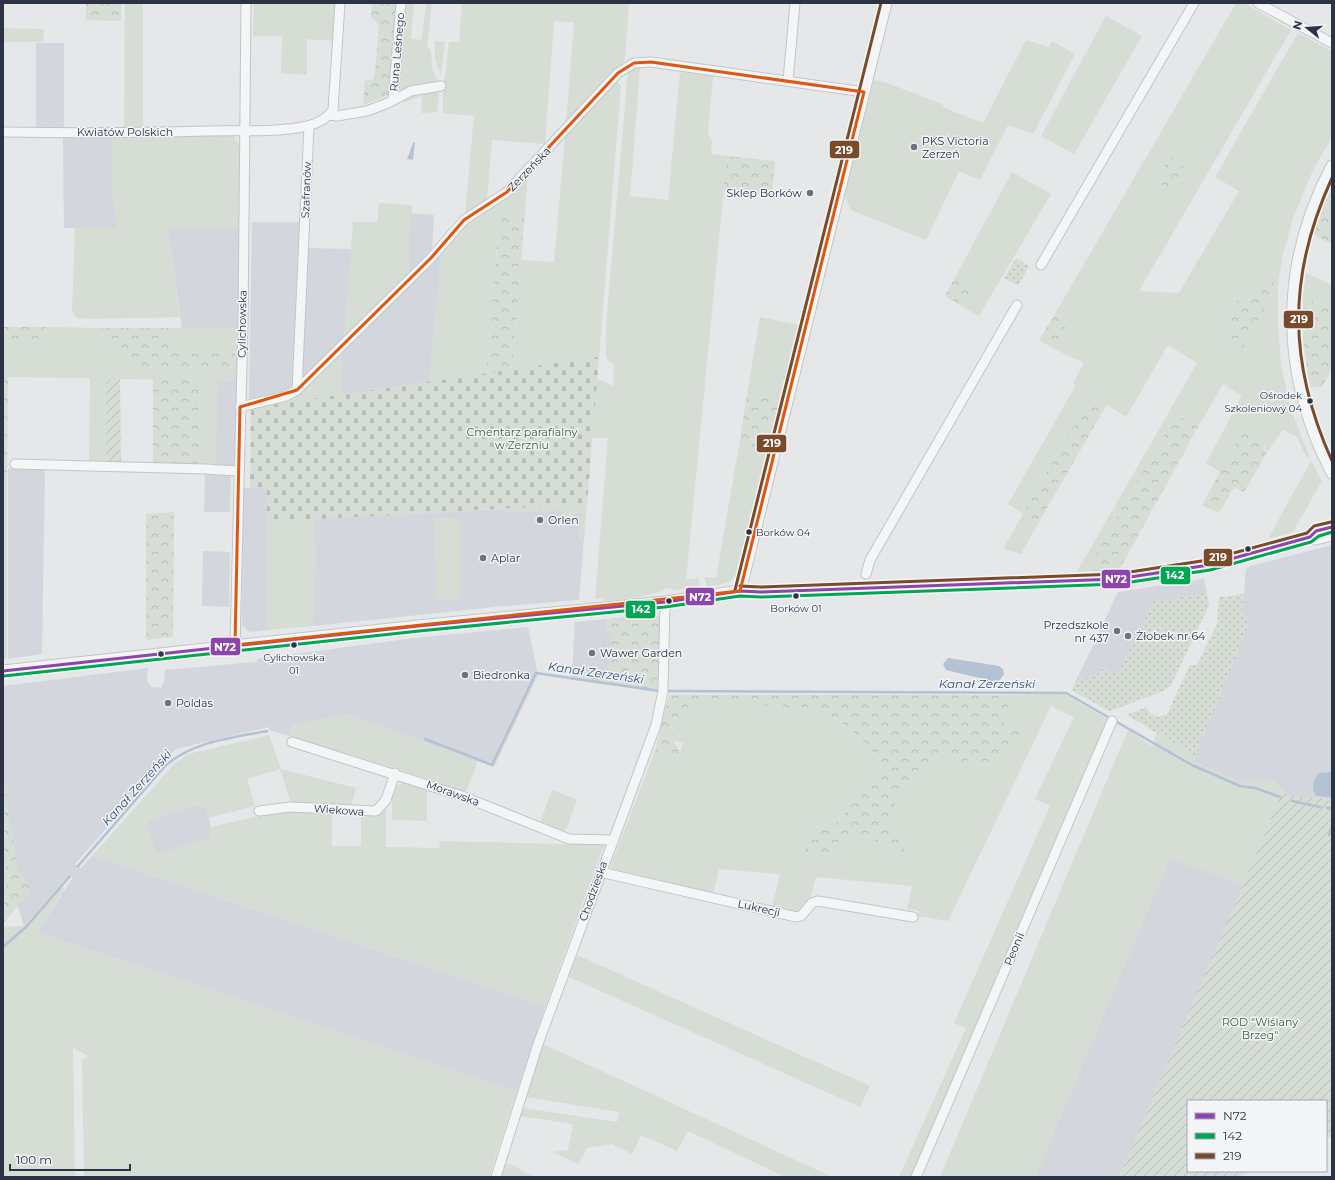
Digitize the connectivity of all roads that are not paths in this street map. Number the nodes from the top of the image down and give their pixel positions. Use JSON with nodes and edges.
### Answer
{"nodes":[{"id":1,"x":246,"y":3,"type":"edge"},
{"id":2,"x":340,"y":3,"type":"edge"},
{"id":3,"x":401,"y":3,"type":"edge"},
{"id":4,"x":795,"y":3,"type":"edge"},
{"id":5,"x":886,"y":3,"type":"edge"},
{"id":6,"x":1194,"y":3,"type":"edge"},
{"id":7,"x":1258,"y":3,"type":"edge"},
{"id":8,"x":1332,"y":43,"type":"edge"},
{"id":9,"x":788,"y":81,"type":"junction"},
{"id":10,"x":441,"y":86,"type":"dead end"},
{"id":11,"x":864,"y":92,"type":"junction"},
{"id":12,"x":393,"y":100,"type":"junction"},
{"id":13,"x":330,"y":115,"type":"junction"},
{"id":14,"x":309,"y":126,"type":"junction"},
{"id":15,"x":246,"y":130,"type":"junction"},
{"id":16,"x":3,"y":132,"type":"edge"},
{"id":17,"x":1332,"y":166,"type":"edge"},
{"id":18,"x":1041,"y":266,"type":"dead end"},
{"id":19,"x":1017,"y":305,"type":"dead end"},
{"id":20,"x":297,"y":390,"type":"junction"},
{"id":21,"x":240,"y":407,"type":"junction"},
{"id":22,"x":15,"y":464,"type":"dead end"},
{"id":23,"x":238,"y":471,"type":"junction"},
{"id":24,"x":1332,"y":473,"type":"edge"},
{"id":25,"x":1332,"y":527,"type":"edge"},
{"id":26,"x":1332,"y":535,"type":"edge"},
{"id":27,"x":1310,"y":537,"type":"junction"},
{"id":28,"x":866,"y":574,"type":"dead end"},
{"id":29,"x":740,"y":591,"type":"junction"},
{"id":30,"x":665,"y":602,"type":"junction"},
{"id":31,"x":235,"y":645,"type":"junction"},
{"id":32,"x":3,"y":671,"type":"edge"},
{"id":33,"x":1112,"y":721,"type":"dead end"},
{"id":34,"x":292,"y":742,"type":"dead end"},
{"id":35,"x":395,"y":773,"type":"junction"},
{"id":36,"x":259,"y":811,"type":"dead end"},
{"id":37,"x":612,"y":840,"type":"junction"},
{"id":38,"x":600,"y":872,"type":"junction"},
{"id":39,"x":912,"y":917,"type":"dead end"},
{"id":40,"x":496,"y":1177,"type":"edge"},
{"id":41,"x":916,"y":1177,"type":"edge"}],
"edges":[{"from":1,"to":15,"type":"street","name":"Cylichowska"},
{"from":2,"to":13,"type":"street"},
{"from":3,"to":12,"type":"street","name":"Runa Leśnego"},
{"from":4,"to":9,"type":"street"},
{"from":5,"to":11,"type":"street"},
{"from":6,"to":18,"type":"street"},
{"from":7,"to":8,"type":"street"},
{"from":9,"to":11,"type":"street","name":"Zerzeńska"},
{"from":9,"to":20,"type":"street","name":"Zerzeńska"},
{"from":10,"to":12,"type":"street"},
{"from":11,"to":29,"type":"street"},
{"from":12,"to":13,"type":"street"},
{"from":13,"to":14,"type":"street"},
{"from":14,"to":15,"type":"street","name":"Kwiatów Polskich"},
{"from":14,"to":20,"type":"street","name":"Szafranów"},
{"from":15,"to":16,"type":"street","name":"Kwiatów Polskich"},
{"from":15,"to":21,"type":"street","name":"Cylichowska"},
{"from":17,"to":24,"type":"street"},
{"from":19,"to":28,"type":"street"},
{"from":20,"to":21,"type":"street","name":"Zerzeńska"},
{"from":21,"to":23,"type":"street","name":"Cylichowska"},
{"from":22,"to":23,"type":"street"},
{"from":23,"to":31,"type":"street","name":"Cylichowska"},
{"from":25,"to":27,"type":"street"},
{"from":26,"to":27,"type":"street"},
{"from":27,"to":29,"type":"street"},
{"from":29,"to":30,"type":"street"},
{"from":30,"to":31,"type":"street"},
{"from":30,"to":37,"type":"street","name":"Chodzieska"},
{"from":31,"to":32,"type":"street"},
{"from":33,"to":41,"type":"street","name":"Peonii"},
{"from":34,"to":35,"type":"street","name":"Morawska"},
{"from":35,"to":36,"type":"street","name":"Wiekowa"},
{"from":35,"to":37,"type":"street","name":"Morawska"},
{"from":37,"to":38,"type":"street","name":"Chodzieska"},
{"from":38,"to":39,"type":"street","name":"Lukrecji"},
{"from":38,"to":40,"type":"street","name":"Chodzieska"}]}
